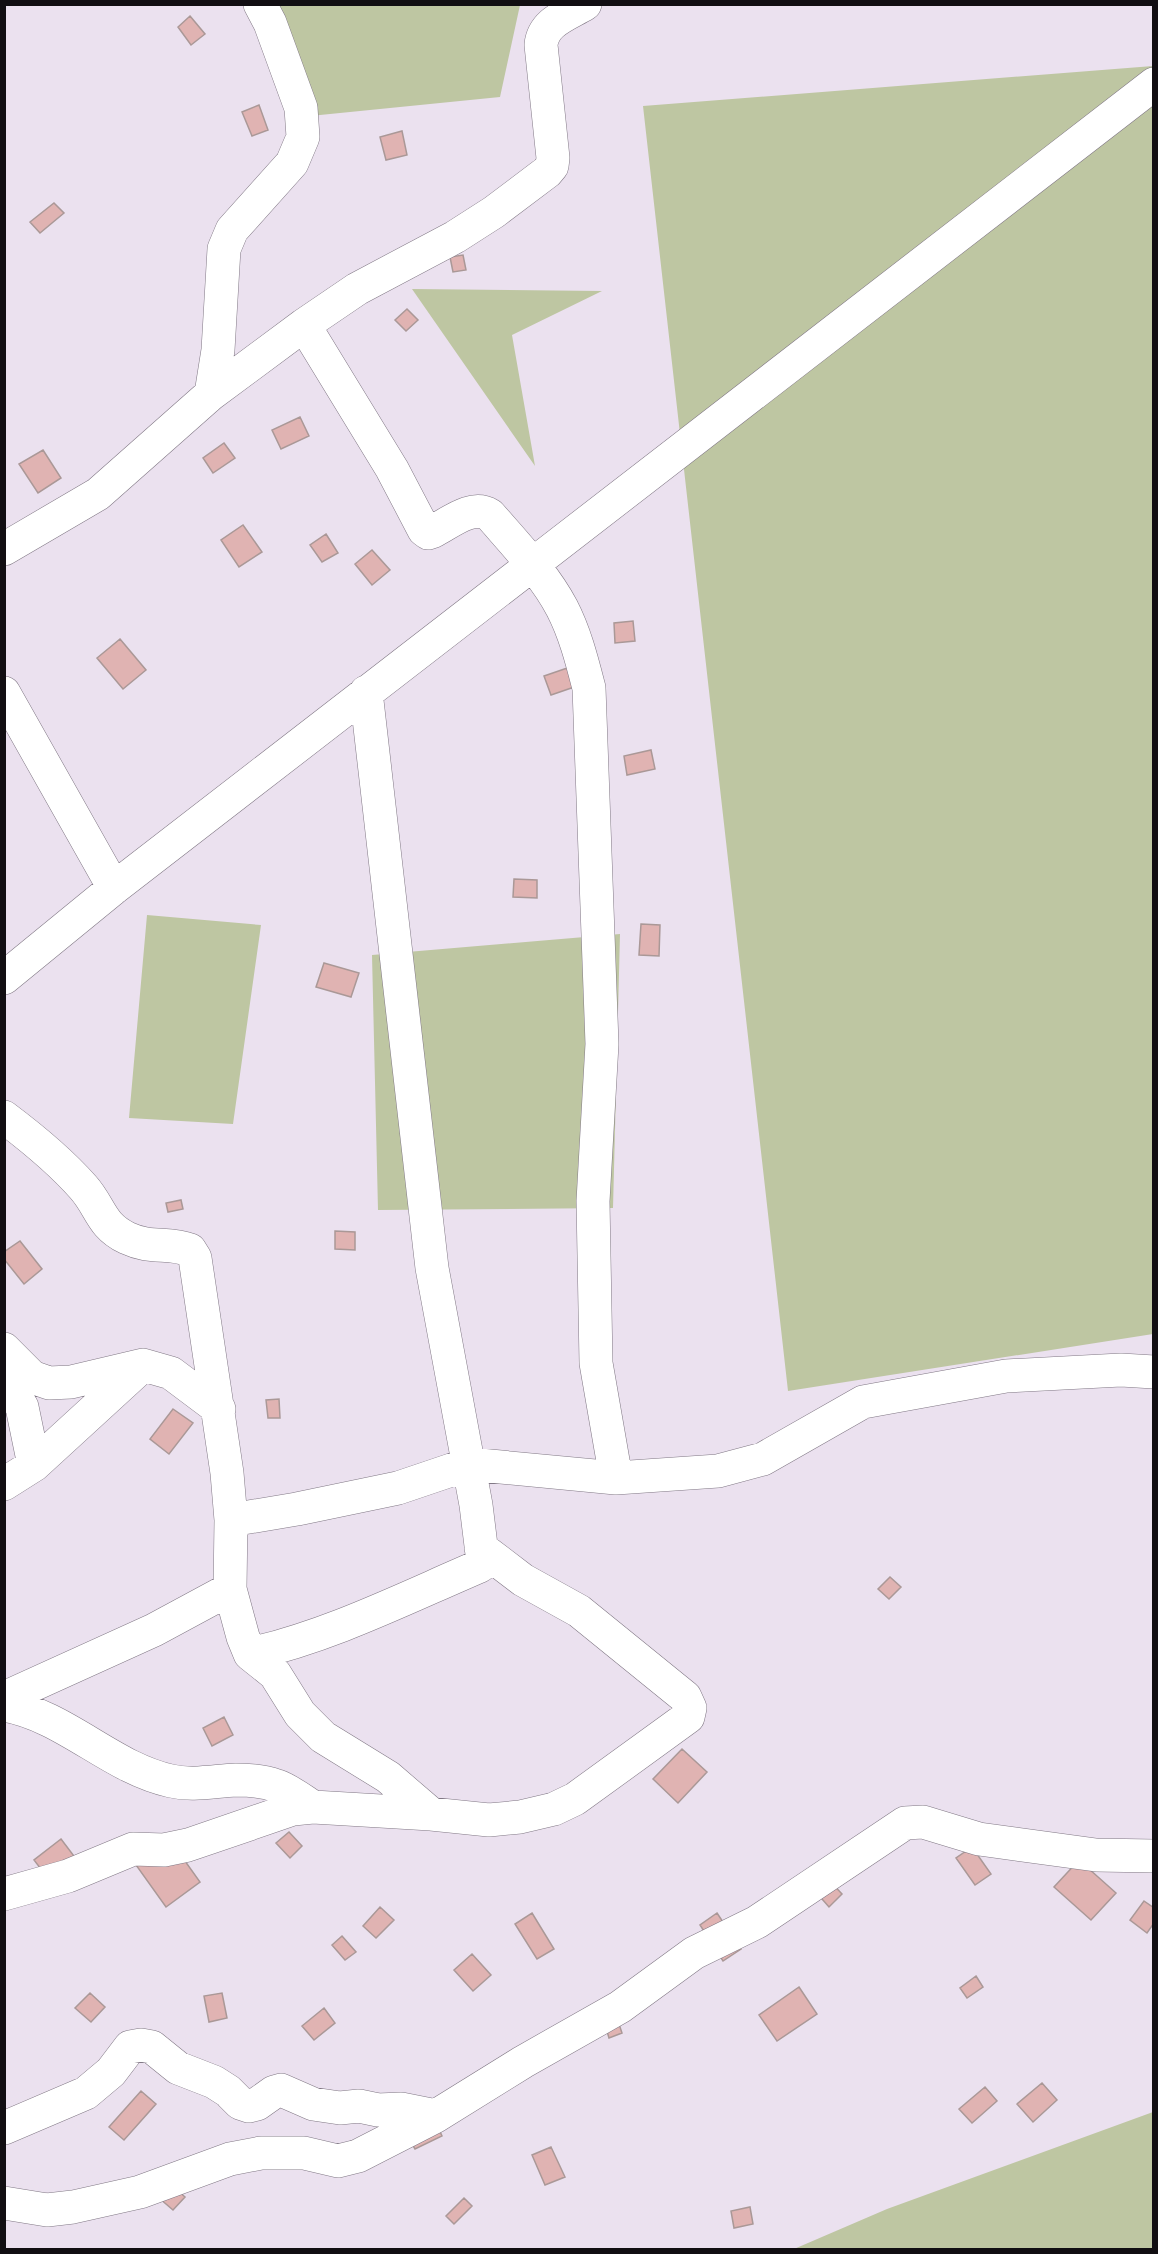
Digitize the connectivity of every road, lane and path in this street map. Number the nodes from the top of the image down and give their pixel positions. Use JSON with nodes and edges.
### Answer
{"nodes":[{"id":1,"x":260,"y":4,"type":"edge"},
{"id":2,"x":585,"y":4,"type":"edge"},
{"id":3,"x":1154,"y":84,"type":"edge"},
{"id":4,"x":304,"y":325,"type":"junction"},
{"id":5,"x":211,"y":394,"type":"junction"},
{"id":6,"x":4,"y":549,"type":"edge"},
{"id":7,"x":533,"y":565,"type":"junction"},
{"id":8,"x":366,"y":692,"type":"junction"},
{"id":9,"x":4,"y":693,"type":"edge"},
{"id":10,"x":114,"y":888,"type":"junction"},
{"id":11,"x":4,"y":978,"type":"edge"},
{"id":12,"x":4,"y":1117,"type":"edge"},
{"id":13,"x":4,"y":1349,"type":"edge"},
{"id":14,"x":143,"y":1365,"type":"junction"},
{"id":15,"x":1154,"y":1372,"type":"edge"},
{"id":16,"x":4,"y":1378,"type":"edge"},
{"id":17,"x":219,"y":1409,"type":"junction"},
{"id":18,"x":469,"y":1464,"type":"junction"},
{"id":19,"x":34,"y":1465,"type":"junction"},
{"id":20,"x":616,"y":1478,"type":"junction"},
{"id":21,"x":4,"y":1484,"type":"edge"},
{"id":22,"x":231,"y":1520,"type":"junction"},
{"id":23,"x":481,"y":1548,"type":"junction"},
{"id":24,"x":230,"y":1589,"type":"junction"},
{"id":25,"x":250,"y":1654,"type":"junction"},
{"id":26,"x":4,"y":1698,"type":"edge"},
{"id":27,"x":4,"y":1705,"type":"edge"},
{"id":28,"x":313,"y":1807,"type":"junction"},
{"id":29,"x":431,"y":1814,"type":"junction"},
{"id":30,"x":1154,"y":1856,"type":"edge"},
{"id":31,"x":4,"y":1894,"type":"edge"},
{"id":32,"x":435,"y":2116,"type":"junction"},
{"id":33,"x":4,"y":2128,"type":"edge"},
{"id":34,"x":4,"y":2203,"type":"edge"}],
"edges":[{"from":1,"to":5,"type":"street"},
{"from":2,"to":4,"type":"street"},
{"from":3,"to":7,"type":"street"},
{"from":4,"to":5,"type":"street"},
{"from":4,"to":7,"type":"street"},
{"from":5,"to":6,"type":"street"},
{"from":7,"to":8,"type":"street"},
{"from":7,"to":20,"type":"street"},
{"from":8,"to":10,"type":"street"},
{"from":8,"to":18,"type":"street"},
{"from":9,"to":10,"type":"street"},
{"from":10,"to":11,"type":"street"},
{"from":12,"to":17,"type":"street"},
{"from":13,"to":14,"type":"street"},
{"from":14,"to":17,"type":"street"},
{"from":14,"to":19,"type":"street"},
{"from":15,"to":20,"type":"street"},
{"from":16,"to":19,"type":"street"},
{"from":17,"to":22,"type":"street"},
{"from":18,"to":20,"type":"street"},
{"from":18,"to":22,"type":"street"},
{"from":18,"to":23,"type":"street"},
{"from":19,"to":21,"type":"street"},
{"from":22,"to":24,"type":"street"},
{"from":23,"to":25,"type":"street"},
{"from":23,"to":29,"type":"street"},
{"from":24,"to":25,"type":"street"},
{"from":24,"to":26,"type":"street"},
{"from":25,"to":29,"type":"street"},
{"from":27,"to":28,"type":"street"},
{"from":28,"to":29,"type":"street"},
{"from":28,"to":31,"type":"street"},
{"from":30,"to":32,"type":"street"},
{"from":32,"to":33,"type":"street"},
{"from":32,"to":34,"type":"street"}]}
